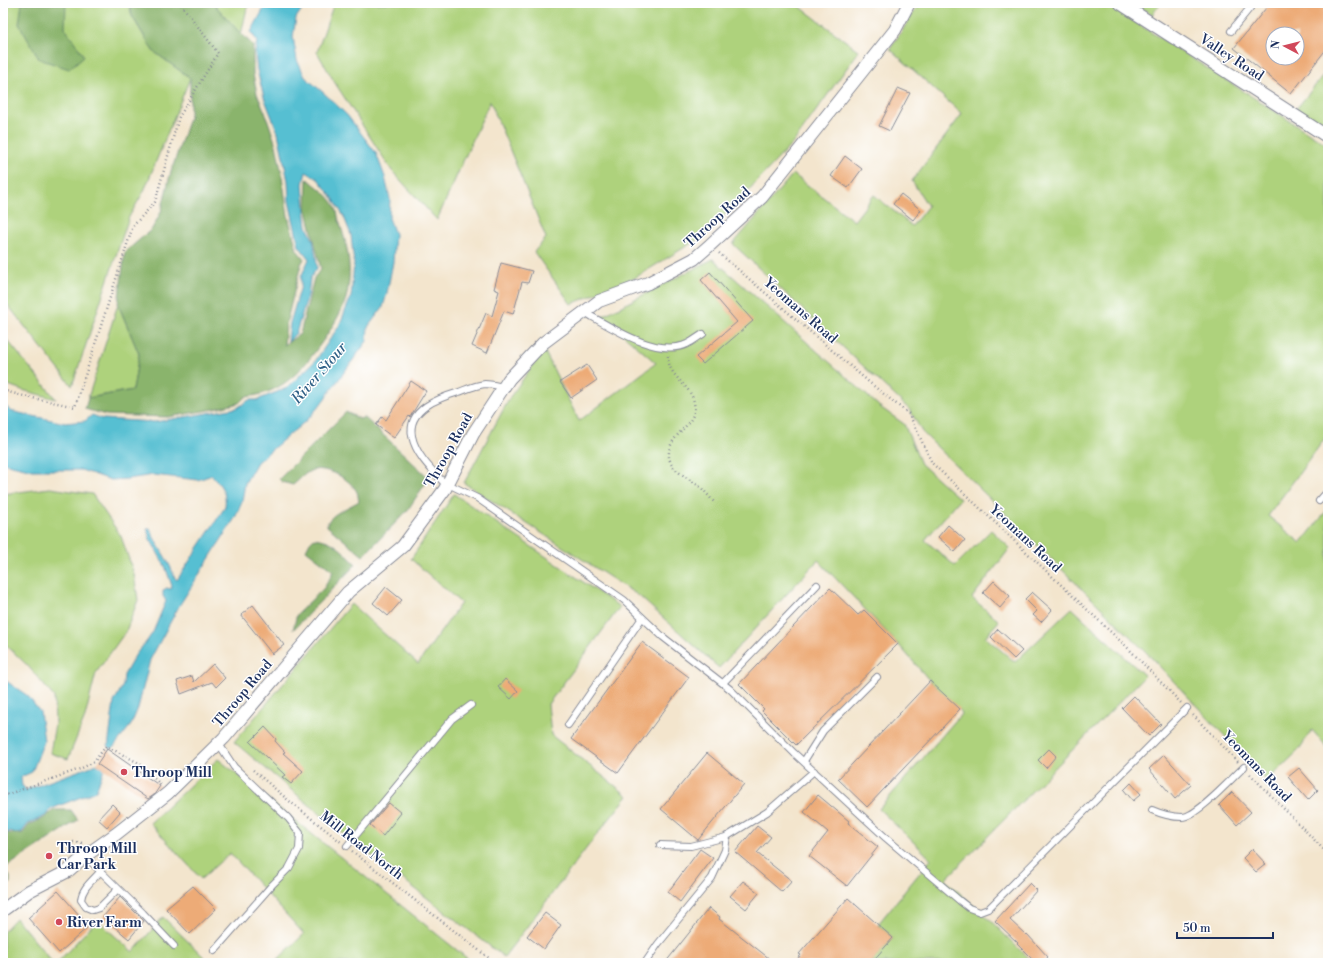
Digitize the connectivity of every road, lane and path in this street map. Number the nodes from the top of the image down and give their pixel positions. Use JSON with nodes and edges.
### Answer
{"nodes":[{"id":1,"x":180,"y":3,"type":"edge"},
{"id":2,"x":909,"y":3,"type":"edge"},
{"id":3,"x":1120,"y":3,"type":"edge"},
{"id":4,"x":1254,"y":3,"type":"edge"},
{"id":5,"x":1231,"y":32,"type":"dead end"},
{"id":6,"x":1328,"y":137,"type":"edge"},
{"id":7,"x":710,"y":245,"type":"junction"},
{"id":8,"x":584,"y":312,"type":"junction"},
{"id":9,"x":703,"y":334,"type":"dead end"},
{"id":10,"x":669,"y":348,"type":"junction"},
{"id":11,"x":504,"y":387,"type":"junction"},
{"id":12,"x":3,"y":390,"type":"edge"},
{"id":13,"x":448,"y":485,"type":"junction"},
{"id":14,"x":1328,"y":491,"type":"edge"},
{"id":15,"x":1319,"y":501,"type":"dead end"},
{"id":16,"x":715,"y":503,"type":"dead end"},
{"id":17,"x":818,"y":585,"type":"dead end"},
{"id":18,"x":642,"y":618,"type":"junction"},
{"id":19,"x":877,"y":677,"type":"dead end"},
{"id":20,"x":723,"y":683,"type":"junction"},
{"id":21,"x":471,"y":705,"type":"dead end"},
{"id":22,"x":1187,"y":708,"type":"junction"},
{"id":23,"x":568,"y":725,"type":"dead end"},
{"id":24,"x":219,"y":744,"type":"junction"},
{"id":25,"x":804,"y":761,"type":"junction"},
{"id":26,"x":248,"y":766,"type":"dead end"},
{"id":27,"x":1244,"y":767,"type":"junction"},
{"id":28,"x":814,"y":771,"type":"junction"},
{"id":29,"x":168,"y":793,"type":"junction"},
{"id":30,"x":3,"y":796,"type":"edge"},
{"id":31,"x":1152,"y":810,"type":"dead end"},
{"id":32,"x":728,"y":836,"type":"junction"},
{"id":33,"x":660,"y":845,"type":"dead end"},
{"id":34,"x":347,"y":846,"type":"junction"},
{"id":35,"x":1328,"y":854,"type":"edge"},
{"id":36,"x":84,"y":856,"type":"junction"},
{"id":37,"x":100,"y":872,"type":"junction"},
{"id":38,"x":118,"y":889,"type":"junction"},
{"id":39,"x":3,"y":910,"type":"edge"},
{"id":40,"x":174,"y":946,"type":"dead end"},
{"id":41,"x":214,"y":951,"type":"dead end"},
{"id":42,"x":492,"y":963,"type":"edge"},
{"id":43,"x":645,"y":963,"type":"edge"}],
"edges":[{"from":1,"to":12,"type":"path"},
{"from":2,"to":7,"type":"street","name":"Throop Road"},
{"from":3,"to":6,"type":"street","name":"Valley Road"},
{"from":4,"to":5,"type":"lane"},
{"from":7,"to":8,"type":"street","name":"Throop Road"},
{"from":7,"to":22,"type":"path","name":"Yeomans Road"},
{"from":8,"to":10,"type":"lane"},
{"from":8,"to":11,"type":"street","name":"Throop Road"},
{"from":9,"to":10,"type":"lane"},
{"from":10,"to":16,"type":"path"},
{"from":11,"to":13,"type":"street","name":"Throop Road"},
{"from":11,"to":13,"type":"lane"},
{"from":13,"to":18,"type":"lane"},
{"from":13,"to":24,"type":"street","name":"Throop Road"},
{"from":14,"to":15,"type":"lane"},
{"from":17,"to":20,"type":"lane"},
{"from":18,"to":20,"type":"lane"},
{"from":18,"to":23,"type":"lane"},
{"from":19,"to":25,"type":"lane"},
{"from":20,"to":25,"type":"lane"},
{"from":21,"to":34,"type":"lane"},
{"from":22,"to":27,"type":"path","name":"Yeomans Road"},
{"from":22,"to":28,"type":"lane"},
{"from":24,"to":29,"type":"street","name":"Throop Road"},
{"from":24,"to":41,"type":"lane"},
{"from":25,"to":28,"type":"lane"},
{"from":26,"to":34,"type":"path","name":"Mill Road North"},
{"from":27,"to":31,"type":"lane"},
{"from":27,"to":35,"type":"path","name":"Yeomans Road"},
{"from":28,"to":32,"type":"lane"},
{"from":29,"to":30,"type":"path"},
{"from":29,"to":36,"type":"street","name":"Throop Road"},
{"from":32,"to":33,"type":"lane"},
{"from":32,"to":43,"type":"lane"},
{"from":34,"to":42,"type":"path","name":"Mill Road North"},
{"from":36,"to":37,"type":"lane"},
{"from":36,"to":39,"type":"street","name":"Throop Road"},
{"from":37,"to":38,"type":"lane"},
{"from":37,"to":38,"type":"lane"},
{"from":38,"to":40,"type":"lane"}]}
